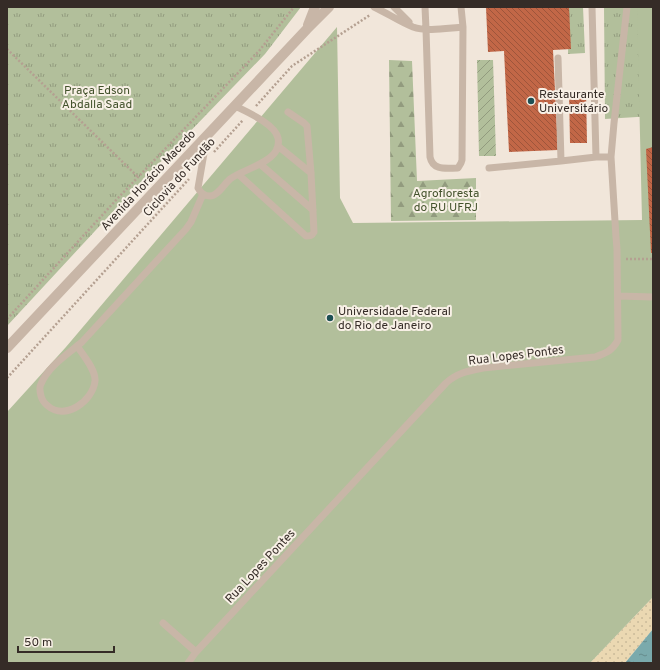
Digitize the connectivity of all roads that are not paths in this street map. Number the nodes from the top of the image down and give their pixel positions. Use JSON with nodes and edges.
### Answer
{"nodes":[{"id":1,"x":315,"y":7,"type":"edge"},
{"id":2,"x":329,"y":7,"type":"edge"},
{"id":3,"x":394,"y":7,"type":"edge"},
{"id":4,"x":425,"y":7,"type":"edge"},
{"id":5,"x":461,"y":7,"type":"edge"},
{"id":6,"x":592,"y":7,"type":"edge"},
{"id":7,"x":627,"y":7,"type":"edge"},
{"id":8,"x":376,"y":8,"type":"edge"},
{"id":9,"x":413,"y":27,"type":"junction"},
{"id":10,"x":463,"y":27,"type":"junction"},
{"id":11,"x":307,"y":29,"type":"junction"},
{"id":12,"x":426,"y":29,"type":"junction"},
{"id":13,"x":558,"y":58,"type":"dead end"},
{"id":14,"x":235,"y":106,"type":"junction"},
{"id":15,"x":288,"y":112,"type":"dead end"},
{"id":16,"x":207,"y":136,"type":"junction"},
{"id":17,"x":278,"y":146,"type":"junction"},
{"id":18,"x":596,"y":157,"type":"junction"},
{"id":19,"x":611,"y":157,"type":"junction"},
{"id":20,"x":561,"y":161,"type":"junction"},
{"id":21,"x":260,"y":164,"type":"junction"},
{"id":22,"x":489,"y":168,"type":"dead end"},
{"id":23,"x":311,"y":173,"type":"junction"},
{"id":24,"x":239,"y":174,"type":"junction"},
{"id":25,"x":203,"y":194,"type":"junction"},
{"id":26,"x":313,"y":210,"type":"junction"},
{"id":27,"x":618,"y":296,"type":"junction"},
{"id":28,"x":653,"y":297,"type":"edge"},
{"id":29,"x":77,"y":346,"type":"junction"},
{"id":30,"x":7,"y":348,"type":"edge"},
{"id":31,"x":163,"y":623,"type":"dead end"},
{"id":32,"x":196,"y":652,"type":"junction"},
{"id":33,"x":188,"y":663,"type":"edge"}],
"edges":[{"from":1,"to":11,"type":"street"},
{"from":2,"to":11,"type":"street","name":"Avenida Horácio Macedo"},
{"from":3,"to":9,"type":"lane"},
{"from":4,"to":12,"type":"lane"},
{"from":5,"to":10,"type":"lane"},
{"from":6,"to":18,"type":"lane"},
{"from":7,"to":19,"type":"lane","name":"Rua Lopes Pontes"},
{"from":8,"to":9,"type":"lane"},
{"from":9,"to":12,"type":"lane"},
{"from":10,"to":12,"type":"lane"},
{"from":10,"to":12,"type":"lane"},
{"from":11,"to":14,"type":"street","name":"Avenida Horácio Macedo"},
{"from":13,"to":20,"type":"lane"},
{"from":14,"to":16,"type":"street","name":"Avenida Horácio Macedo"},
{"from":14,"to":17,"type":"lane"},
{"from":15,"to":23,"type":"lane"},
{"from":16,"to":25,"type":"lane"},
{"from":16,"to":30,"type":"street","name":"Avenida Horácio Macedo"},
{"from":17,"to":21,"type":"lane"},
{"from":17,"to":23,"type":"lane"},
{"from":18,"to":19,"type":"lane"},
{"from":18,"to":20,"type":"lane"},
{"from":19,"to":27,"type":"lane","name":"Rua Lopes Pontes"},
{"from":20,"to":22,"type":"lane"},
{"from":21,"to":24,"type":"lane"},
{"from":21,"to":26,"type":"lane"},
{"from":23,"to":26,"type":"lane"},
{"from":24,"to":25,"type":"lane"},
{"from":24,"to":26,"type":"lane"},
{"from":25,"to":29,"type":"lane"},
{"from":27,"to":28,"type":"lane"},
{"from":27,"to":32,"type":"lane","name":"Rua Lopes Pontes"},
{"from":29,"to":29,"type":"lane"},
{"from":31,"to":32,"type":"lane"},
{"from":32,"to":33,"type":"lane","name":"Rua Lopes Pontes"}]}
